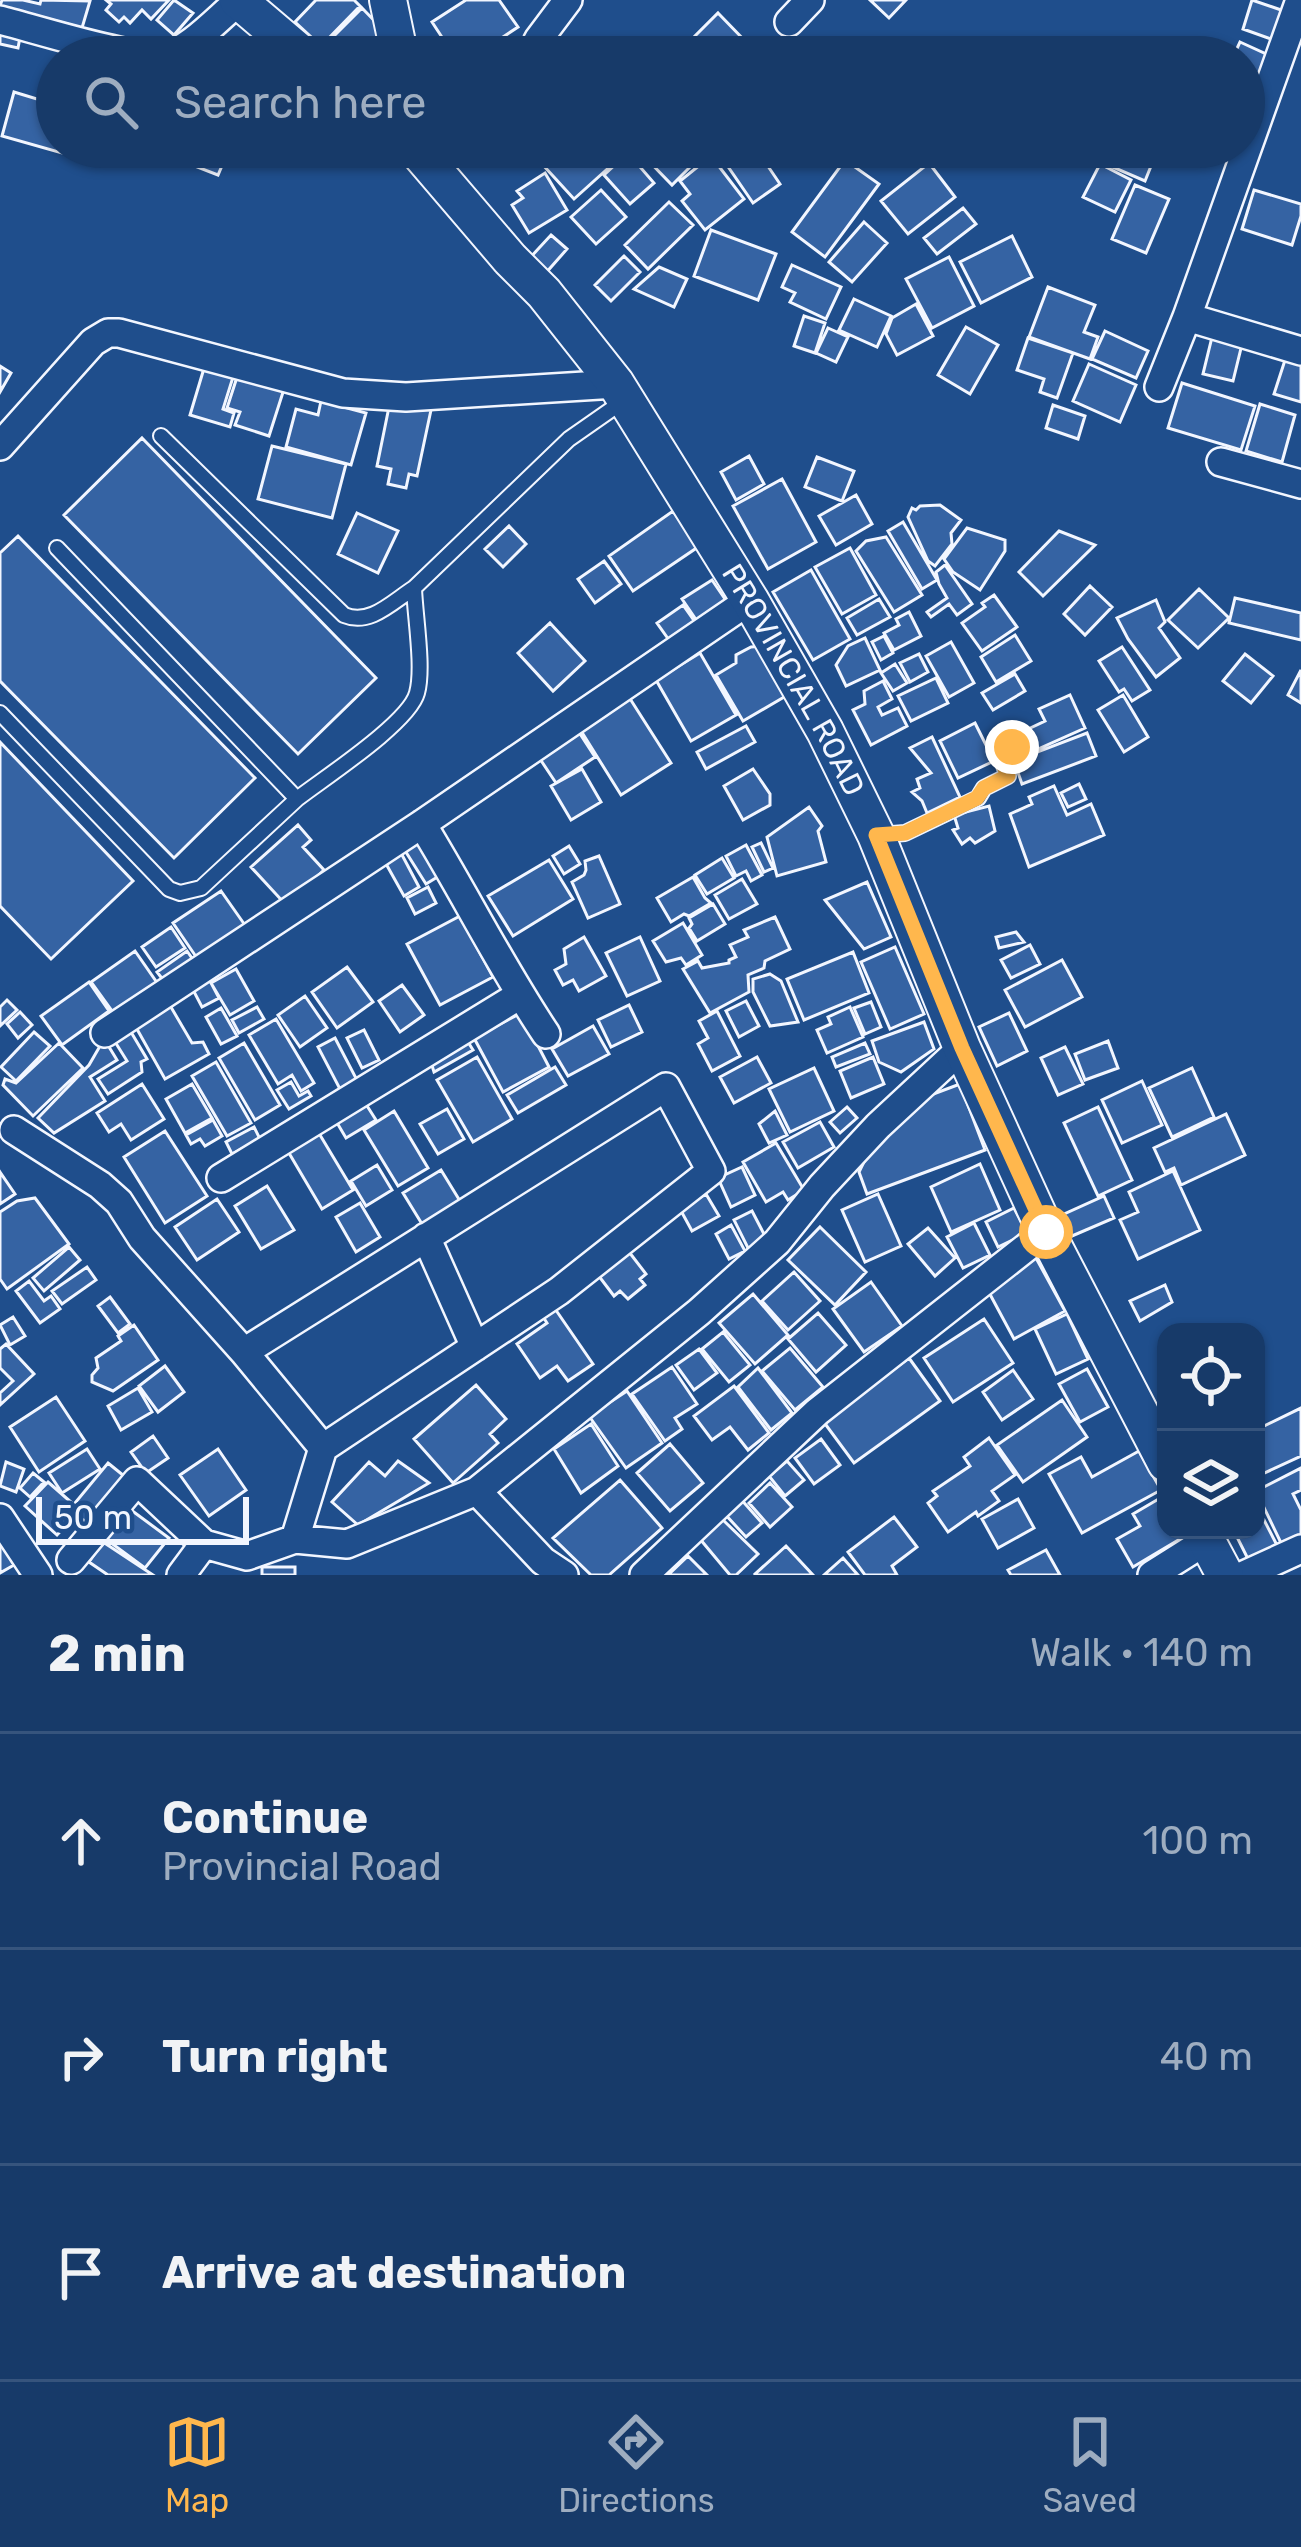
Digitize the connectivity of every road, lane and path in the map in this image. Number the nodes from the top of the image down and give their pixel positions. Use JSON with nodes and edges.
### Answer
{"nodes":[{"id":1,"x":238,"y":0,"type":"edge"},
{"id":2,"x":388,"y":0,"type":"edge"},
{"id":3,"x":568,"y":0,"type":"edge"},
{"id":4,"x":810,"y":0,"type":"edge"},
{"id":5,"x":1300,"y":0,"type":"edge"},
{"id":6,"x":0,"y":20,"type":"edge"},
{"id":7,"x":789,"y":22,"type":"dead end"},
{"id":8,"x":64,"y":36,"type":"edge"},
{"id":9,"x":197,"y":36,"type":"edge"},
{"id":10,"x":280,"y":36,"type":"edge"},
{"id":11,"x":396,"y":36,"type":"edge"},
{"id":12,"x":541,"y":36,"type":"edge"},
{"id":13,"x":1265,"y":98,"type":"edge"},
{"id":14,"x":432,"y":168,"type":"edge"},
{"id":15,"x":1240,"y":168,"type":"edge"},
{"id":16,"x":1187,"y":317,"type":"junction"},
{"id":17,"x":1301,"y":351,"type":"edge"},
{"id":18,"x":1159,"y":387,"type":"dead end"},
{"id":19,"x":621,"y":392,"type":"junction"},
{"id":20,"x":161,"y":436,"type":"dead end"},
{"id":21,"x":0,"y":446,"type":"edge"},
{"id":22,"x":1221,"y":462,"type":"dead end"},
{"id":23,"x":1301,"y":484,"type":"edge"},
{"id":24,"x":57,"y":548,"type":"dead end"},
{"id":25,"x":414,"y":588,"type":"junction"},
{"id":26,"x":749,"y":600,"type":"junction"},
{"id":27,"x":0,"y":713,"type":"edge"},
{"id":28,"x":1012,"y":747,"type":"dead end"},
{"id":29,"x":296,"y":799,"type":"junction"},
{"id":30,"x":422,"y":824,"type":"junction"},
{"id":31,"x":876,"y":835,"type":"junction"},
{"id":32,"x":520,"y":995,"type":"junction"},
{"id":33,"x":105,"y":1033,"type":"dead end"},
{"id":34,"x":546,"y":1034,"type":"dead end"},
{"id":35,"x":962,"y":1048,"type":"junction"},
{"id":36,"x":7,"y":1124,"type":"edge"},
{"id":37,"x":221,"y":1178,"type":"dead end"},
{"id":38,"x":1046,"y":1232,"type":"junction"},
{"id":39,"x":426,"y":1237,"type":"junction"},
{"id":40,"x":475,"y":1346,"type":"junction"},
{"id":41,"x":244,"y":1352,"type":"junction"},
{"id":42,"x":1157,"y":1446,"type":"edge"},
{"id":43,"x":323,"y":1448,"type":"junction"},
{"id":44,"x":476,"y":1491,"type":"junction"},
{"id":45,"x":0,"y":1518,"type":"edge"},
{"id":46,"x":295,"y":1539,"type":"junction"},
{"id":47,"x":1199,"y":1539,"type":"edge"},
{"id":48,"x":1205,"y":1539,"type":"edge"},
{"id":49,"x":203,"y":1544,"type":"junction"},
{"id":50,"x":1301,"y":1549,"type":"edge"},
{"id":51,"x":71,"y":1560,"type":"dead end"},
{"id":52,"x":546,"y":1570,"type":"edge"},
{"id":53,"x":38,"y":1575,"type":"edge"},
{"id":54,"x":181,"y":1575,"type":"edge"},
{"id":55,"x":644,"y":1575,"type":"edge"},
{"id":56,"x":1152,"y":1575,"type":"edge"},
{"id":57,"x":1225,"y":1575,"type":"edge"},
{"id":58,"x":1244,"y":1575,"type":"edge"}],
"edges":[{"from":1,"to":9,"type":"street"},
{"from":1,"to":10,"type":"main road"},
{"from":2,"to":11,"type":"main road"},
{"from":3,"to":12,"type":"street"},
{"from":4,"to":7,"type":"street"},
{"from":5,"to":13,"type":"street"},
{"from":6,"to":8,"type":"street"},
{"from":14,"to":19,"type":"main road","name":"PROVINCIAL ROAD"},
{"from":15,"to":16,"type":"street"},
{"from":16,"to":17,"type":"street"},
{"from":16,"to":18,"type":"street"},
{"from":19,"to":21,"type":"street"},
{"from":19,"to":25,"type":"lane"},
{"from":19,"to":26,"type":"main road","name":"PROVINCIAL ROAD"},
{"from":20,"to":25,"type":"lane"},
{"from":22,"to":23,"type":"street"},
{"from":24,"to":29,"type":"lane"},
{"from":25,"to":29,"type":"lane"},
{"from":26,"to":30,"type":"street"},
{"from":26,"to":31,"type":"main road","name":"PROVINCIAL ROAD"},
{"from":27,"to":29,"type":"lane"},
{"from":28,"to":31,"type":"lane"},
{"from":30,"to":32,"type":"street"},
{"from":30,"to":33,"type":"street"},
{"from":31,"to":35,"type":"main road","name":"PROVINCIAL ROAD"},
{"from":32,"to":34,"type":"street"},
{"from":32,"to":37,"type":"street"},
{"from":35,"to":38,"type":"main road","name":"PROVINCIAL ROAD"},
{"from":35,"to":44,"type":"street"},
{"from":36,"to":41,"type":"street"},
{"from":38,"to":42,"type":"main road","name":"PROVINCIAL ROAD"},
{"from":38,"to":55,"type":"street"},
{"from":39,"to":40,"type":"street"},
{"from":39,"to":40,"type":"street"},
{"from":39,"to":41,"type":"street"},
{"from":40,"to":43,"type":"street"},
{"from":41,"to":43,"type":"street"},
{"from":43,"to":46,"type":"street"},
{"from":44,"to":46,"type":"street"},
{"from":44,"to":52,"type":"street"},
{"from":45,"to":53,"type":"street"},
{"from":46,"to":49,"type":"street"},
{"from":47,"to":56,"type":"street"},
{"from":48,"to":57,"type":"main road"},
{"from":49,"to":51,"type":"street"},
{"from":49,"to":54,"type":"street"},
{"from":50,"to":58,"type":"street"}]}
